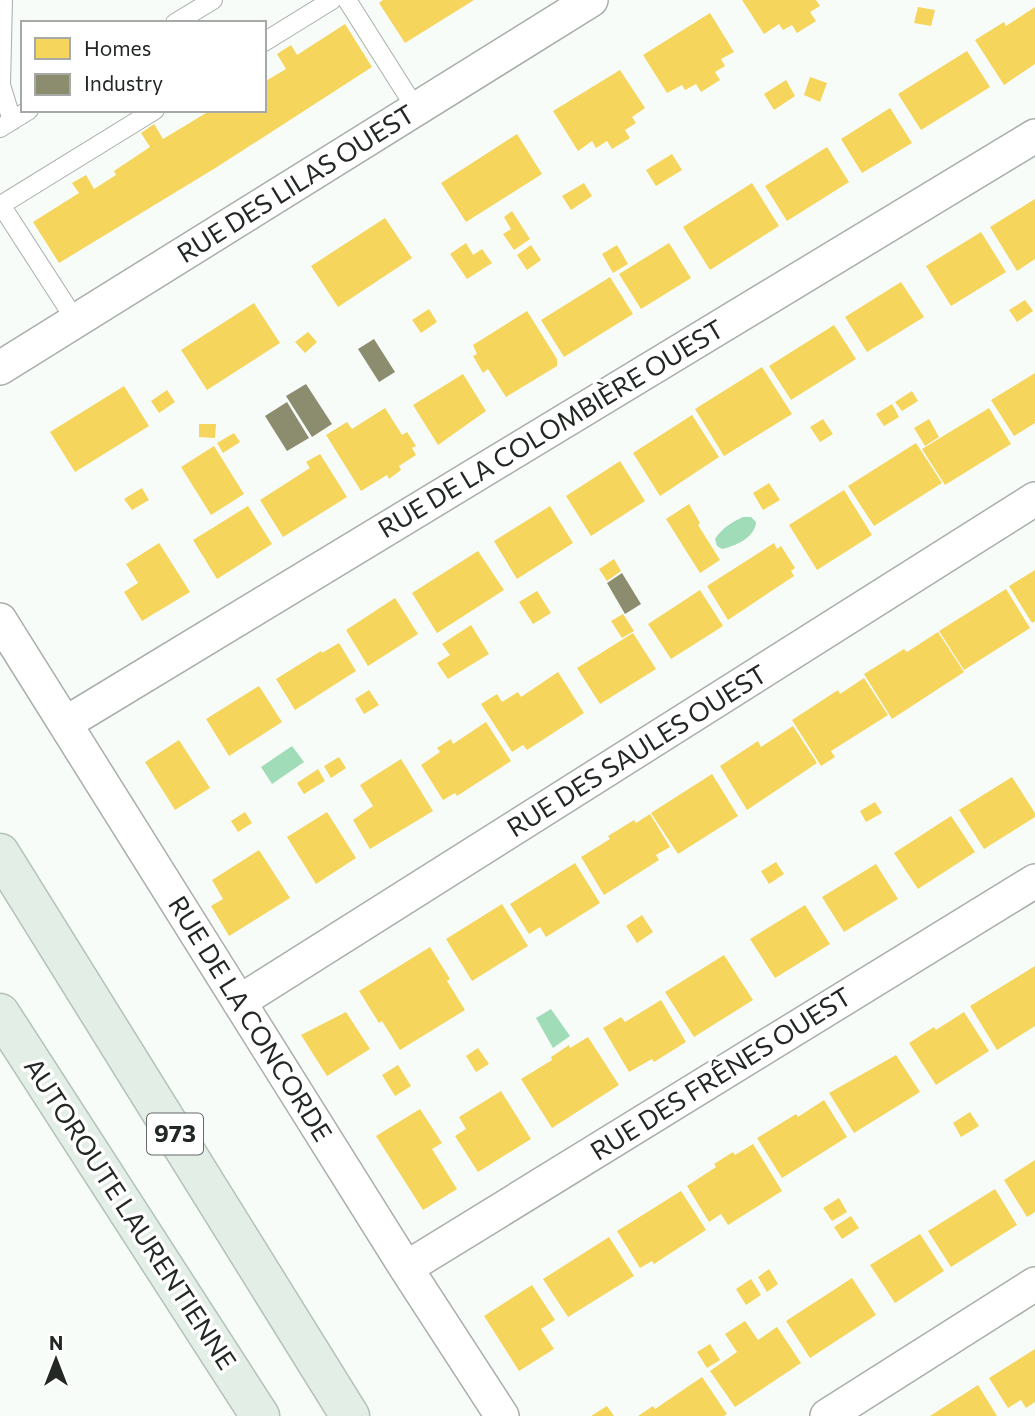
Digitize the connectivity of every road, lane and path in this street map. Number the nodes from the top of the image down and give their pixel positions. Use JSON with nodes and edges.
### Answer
{"nodes":[{"id":1,"x":3,"y":0,"type":"edge"},
{"id":2,"x":213,"y":0,"type":"edge"},
{"id":3,"x":332,"y":0,"type":"edge"},
{"id":4,"x":347,"y":0,"type":"edge"},
{"id":5,"x":589,"y":1,"type":"edge"},
{"id":6,"x":178,"y":21,"type":"edge"},
{"id":7,"x":266,"y":41,"type":"edge"},
{"id":8,"x":416,"y":109,"type":"junction"},
{"id":9,"x":26,"y":112,"type":"edge"},
{"id":10,"x":152,"y":112,"type":"edge"},
{"id":11,"x":6,"y":124,"type":"edge"},
{"id":12,"x":1035,"y":135,"type":"edge"},
{"id":13,"x":76,"y":321,"type":"junction"},
{"id":14,"x":0,"y":368,"type":"edge"},
{"id":15,"x":1035,"y":499,"type":"edge"},
{"id":16,"x":0,"y":620,"type":"edge"},
{"id":17,"x":66,"y":723,"type":"junction"},
{"id":18,"x":0,"y":853,"type":"edge"},
{"id":19,"x":1035,"y":881,"type":"edge"},
{"id":20,"x":239,"y":1002,"type":"junction"},
{"id":21,"x":0,"y":1013,"type":"edge"},
{"id":22,"x":406,"y":1268,"type":"junction"},
{"id":23,"x":1035,"y":1284,"type":"edge"},
{"id":24,"x":260,"y":1416,"type":"edge"},
{"id":25,"x":351,"y":1416,"type":"edge"},
{"id":26,"x":502,"y":1416,"type":"edge"},
{"id":27,"x":827,"y":1416,"type":"edge"}],
"edges":[{"from":1,"to":11,"type":"lane"},
{"from":2,"to":6,"type":"lane"},
{"from":3,"to":7,"type":"lane"},
{"from":4,"to":8,"type":"lane"},
{"from":5,"to":8,"type":"street","name":"RUE DES LILAS OUEST"},
{"from":8,"to":13,"type":"street","name":"RUE DES LILAS OUEST"},
{"from":9,"to":11,"type":"lane"},
{"from":10,"to":13,"type":"lane"},
{"from":12,"to":17,"type":"street","name":"RUE DE LA COLOMBIÈRE OUEST"},
{"from":13,"to":14,"type":"street","name":"RUE DES LILAS OUEST"},
{"from":15,"to":20,"type":"street","name":"RUE DES SAULES OUEST"},
{"from":16,"to":17,"type":"street","name":"RUE DE LA CONCORDE"},
{"from":17,"to":20,"type":"street","name":"RUE DE LA CONCORDE"},
{"from":18,"to":25,"type":"highway","number":"973"},
{"from":19,"to":22,"type":"street","name":"RUE DES FRÊNES OUEST"},
{"from":20,"to":22,"type":"street","name":"RUE DE LA CONCORDE"},
{"from":21,"to":24,"type":"highway","name":"AUTOROUTE LAURENTIENNE"},
{"from":22,"to":26,"type":"street","name":"RUE DE LA CONCORDE"},
{"from":23,"to":27,"type":"street"}]}
